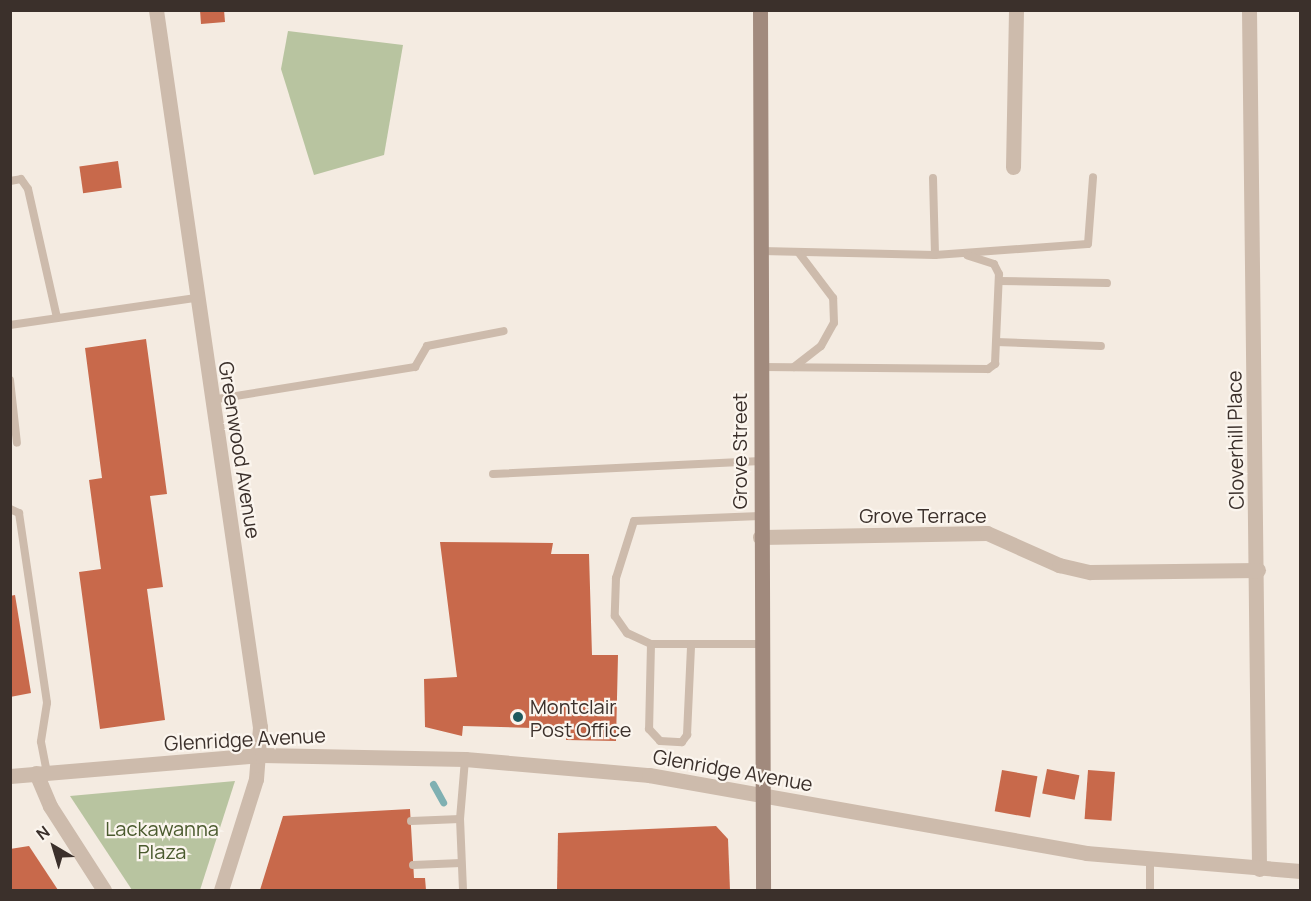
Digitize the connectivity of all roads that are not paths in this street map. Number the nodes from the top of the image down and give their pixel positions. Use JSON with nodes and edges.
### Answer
{"nodes":[{"id":1,"x":156,"y":10,"type":"edge"},
{"id":2,"x":760,"y":10,"type":"edge"},
{"id":3,"x":1016,"y":10,"type":"edge"},
{"id":4,"x":1249,"y":10,"type":"edge"},
{"id":5,"x":1013,"y":167,"type":"dead end"},
{"id":6,"x":933,"y":177,"type":"dead end"},
{"id":7,"x":1093,"y":177,"type":"dead end"},
{"id":8,"x":10,"y":181,"type":"edge"},
{"id":9,"x":760,"y":251,"type":"junction"},
{"id":10,"x":799,"y":253,"type":"junction"},
{"id":11,"x":964,"y":254,"type":"junction"},
{"id":12,"x":935,"y":255,"type":"junction"},
{"id":13,"x":999,"y":281,"type":"junction"},
{"id":14,"x":1107,"y":283,"type":"dead end"},
{"id":15,"x":196,"y":298,"type":"junction"},
{"id":16,"x":57,"y":318,"type":"junction"},
{"id":17,"x":10,"y":325,"type":"edge"},
{"id":18,"x":504,"y":331,"type":"dead end"},
{"id":19,"x":996,"y":342,"type":"junction"},
{"id":20,"x":1101,"y":346,"type":"dead end"},
{"id":21,"x":760,"y":367,"type":"junction"},
{"id":22,"x":793,"y":367,"type":"junction"},
{"id":23,"x":10,"y":380,"type":"edge"},
{"id":24,"x":211,"y":400,"type":"junction"},
{"id":25,"x":17,"y":443,"type":"dead end"},
{"id":26,"x":760,"y":461,"type":"junction"},
{"id":27,"x":493,"y":474,"type":"dead end"},
{"id":28,"x":10,"y":509,"type":"edge"},
{"id":29,"x":760,"y":516,"type":"junction"},
{"id":30,"x":760,"y":537,"type":"junction"},
{"id":31,"x":1257,"y":570,"type":"junction"},
{"id":32,"x":651,"y":644,"type":"junction"},
{"id":33,"x":761,"y":644,"type":"junction"},
{"id":34,"x":691,"y":646,"type":"junction"},
{"id":35,"x":262,"y":755,"type":"junction"},
{"id":36,"x":465,"y":759,"type":"junction"},
{"id":37,"x":41,"y":773,"type":"junction"},
{"id":38,"x":10,"y":776,"type":"edge"},
{"id":39,"x":760,"y":797,"type":"junction"},
{"id":40,"x":460,"y":819,"type":"junction"},
{"id":41,"x":411,"y":821,"type":"dead end"},
{"id":42,"x":1150,"y":861,"type":"junction"},
{"id":43,"x":461,"y":863,"type":"junction"},
{"id":44,"x":413,"y":865,"type":"dead end"},
{"id":45,"x":1259,"y":869,"type":"junction"},
{"id":46,"x":1300,"y":871,"type":"edge"},
{"id":47,"x":104,"y":891,"type":"edge"},
{"id":48,"x":221,"y":891,"type":"edge"},
{"id":49,"x":463,"y":891,"type":"edge"},
{"id":50,"x":763,"y":891,"type":"edge"},
{"id":51,"x":1150,"y":891,"type":"edge"}],
"edges":[{"from":1,"to":15,"type":"street","name":"Greenwood Avenue"},
{"from":2,"to":9,"type":"main road","name":"Grove Street"},
{"from":3,"to":5,"type":"street"},
{"from":4,"to":31,"type":"street","name":"Cloverhill Place"},
{"from":6,"to":12,"type":"lane"},
{"from":7,"to":11,"type":"lane"},
{"from":8,"to":16,"type":"lane"},
{"from":9,"to":10,"type":"lane"},
{"from":9,"to":21,"type":"main road","name":"Grove Street"},
{"from":10,"to":12,"type":"lane"},
{"from":10,"to":22,"type":"lane"},
{"from":11,"to":12,"type":"lane"},
{"from":11,"to":13,"type":"lane"},
{"from":13,"to":14,"type":"lane"},
{"from":13,"to":19,"type":"lane"},
{"from":15,"to":16,"type":"lane"},
{"from":15,"to":24,"type":"street","name":"Greenwood Avenue"},
{"from":16,"to":17,"type":"lane"},
{"from":18,"to":24,"type":"lane"},
{"from":19,"to":20,"type":"lane"},
{"from":19,"to":22,"type":"lane"},
{"from":21,"to":22,"type":"lane"},
{"from":21,"to":26,"type":"main road","name":"Grove Street"},
{"from":23,"to":25,"type":"lane"},
{"from":24,"to":35,"type":"street","name":"Greenwood Avenue"},
{"from":26,"to":27,"type":"lane"},
{"from":26,"to":29,"type":"main road","name":"Grove Street"},
{"from":28,"to":37,"type":"lane"},
{"from":29,"to":30,"type":"main road","name":"Grove Street"},
{"from":29,"to":32,"type":"lane"},
{"from":30,"to":31,"type":"street","name":"Grove Terrace"},
{"from":30,"to":33,"type":"main road","name":"Grove Street"},
{"from":31,"to":45,"type":"street","name":"Cloverhill Place"},
{"from":32,"to":34,"type":"lane"},
{"from":32,"to":34,"type":"lane"},
{"from":33,"to":34,"type":"lane"},
{"from":33,"to":39,"type":"main road","name":"Grove Street"},
{"from":35,"to":36,"type":"street","name":"Glenridge Avenue"},
{"from":35,"to":37,"type":"street","name":"Glenridge Avenue"},
{"from":35,"to":48,"type":"street","name":"Greenwood Avenue"},
{"from":36,"to":39,"type":"street","name":"Glenridge Avenue"},
{"from":36,"to":40,"type":"lane"},
{"from":37,"to":38,"type":"street","name":"Glenridge Avenue"},
{"from":37,"to":47,"type":"street"},
{"from":39,"to":42,"type":"street","name":"Glenridge Avenue"},
{"from":39,"to":50,"type":"main road","name":"Grove Street"},
{"from":40,"to":41,"type":"lane"},
{"from":40,"to":43,"type":"lane"},
{"from":42,"to":45,"type":"street","name":"Glenridge Avenue"},
{"from":42,"to":51,"type":"lane"},
{"from":43,"to":44,"type":"lane"},
{"from":43,"to":49,"type":"lane"},
{"from":45,"to":46,"type":"street","name":"Glenridge Avenue"}]}
